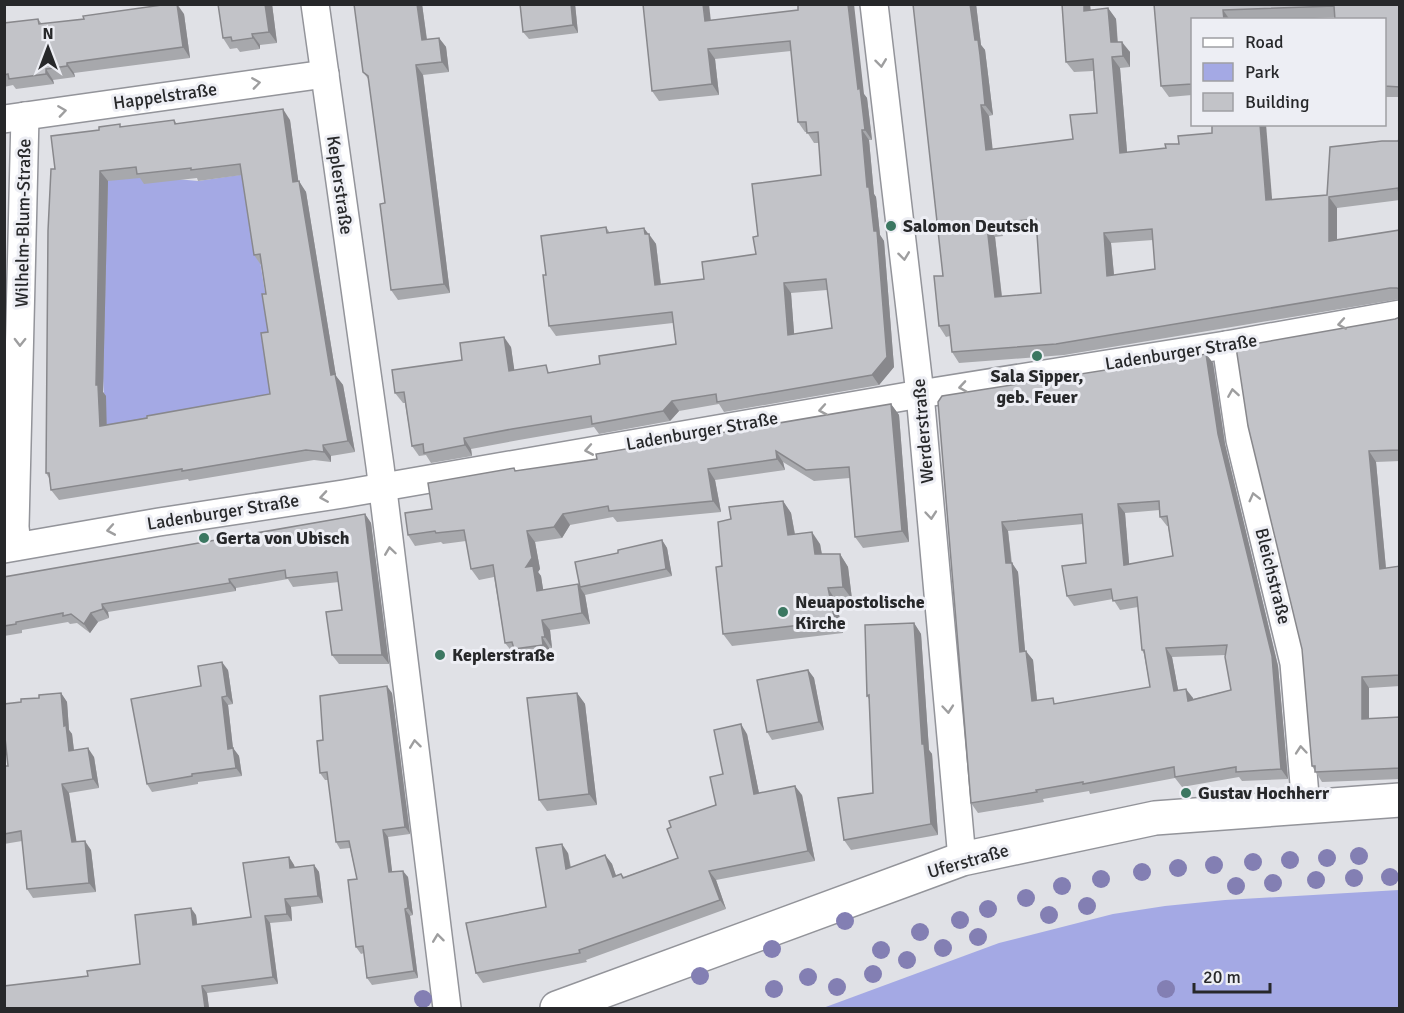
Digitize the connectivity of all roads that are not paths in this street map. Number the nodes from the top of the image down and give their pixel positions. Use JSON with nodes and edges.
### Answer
{"nodes":[{"id":1,"x":315,"y":4,"type":"edge"},
{"id":2,"x":874,"y":4,"type":"edge"},
{"id":3,"x":325,"y":74,"type":"junction"},
{"id":4,"x":15,"y":117,"type":"edge"},
{"id":5,"x":1400,"y":314,"type":"edge"},
{"id":6,"x":1226,"y":345,"type":"junction"},
{"id":7,"x":920,"y":394,"type":"junction"},
{"id":8,"x":382,"y":486,"type":"junction"},
{"id":9,"x":11,"y":548,"type":"edge"},
{"id":10,"x":1400,"y":800,"type":"edge"},
{"id":11,"x":1306,"y":808,"type":"junction"},
{"id":12,"x":962,"y":859,"type":"junction"},
{"id":13,"x":447,"y":1008,"type":"edge"},
{"id":14,"x":557,"y":1008,"type":"edge"}],
"edges":[{"from":1,"to":3,"type":"street","name":"Keplerstraße"},
{"from":2,"to":7,"type":"street","name":"Werderstraße","one_way":true},
{"from":4,"to":3,"type":"street","name":"Happelstraße","one_way":true},
{"from":3,"to":8,"type":"street","name":"Keplerstraße"},
{"from":4,"to":9,"type":"street","name":"Wilhelm-Blum-Straße","one_way":true},
{"from":5,"to":6,"type":"street","name":"Ladenburger Straße","one_way":true},
{"from":6,"to":7,"type":"street","name":"Ladenburger Straße","one_way":true},
{"from":11,"to":6,"type":"street","name":"Bleichstraße","one_way":true},
{"from":7,"to":8,"type":"street","name":"Ladenburger Straße","one_way":true},
{"from":7,"to":12,"type":"street","name":"Werderstraße","one_way":true},
{"from":8,"to":9,"type":"street","name":"Ladenburger Straße","one_way":true},
{"from":13,"to":8,"type":"street","name":"Keplerstraße","one_way":true},
{"from":10,"to":11,"type":"street","name":"Uferstraße"},
{"from":11,"to":12,"type":"street","name":"Uferstraße"},
{"from":12,"to":14,"type":"street","name":"Uferstraße"}]}
